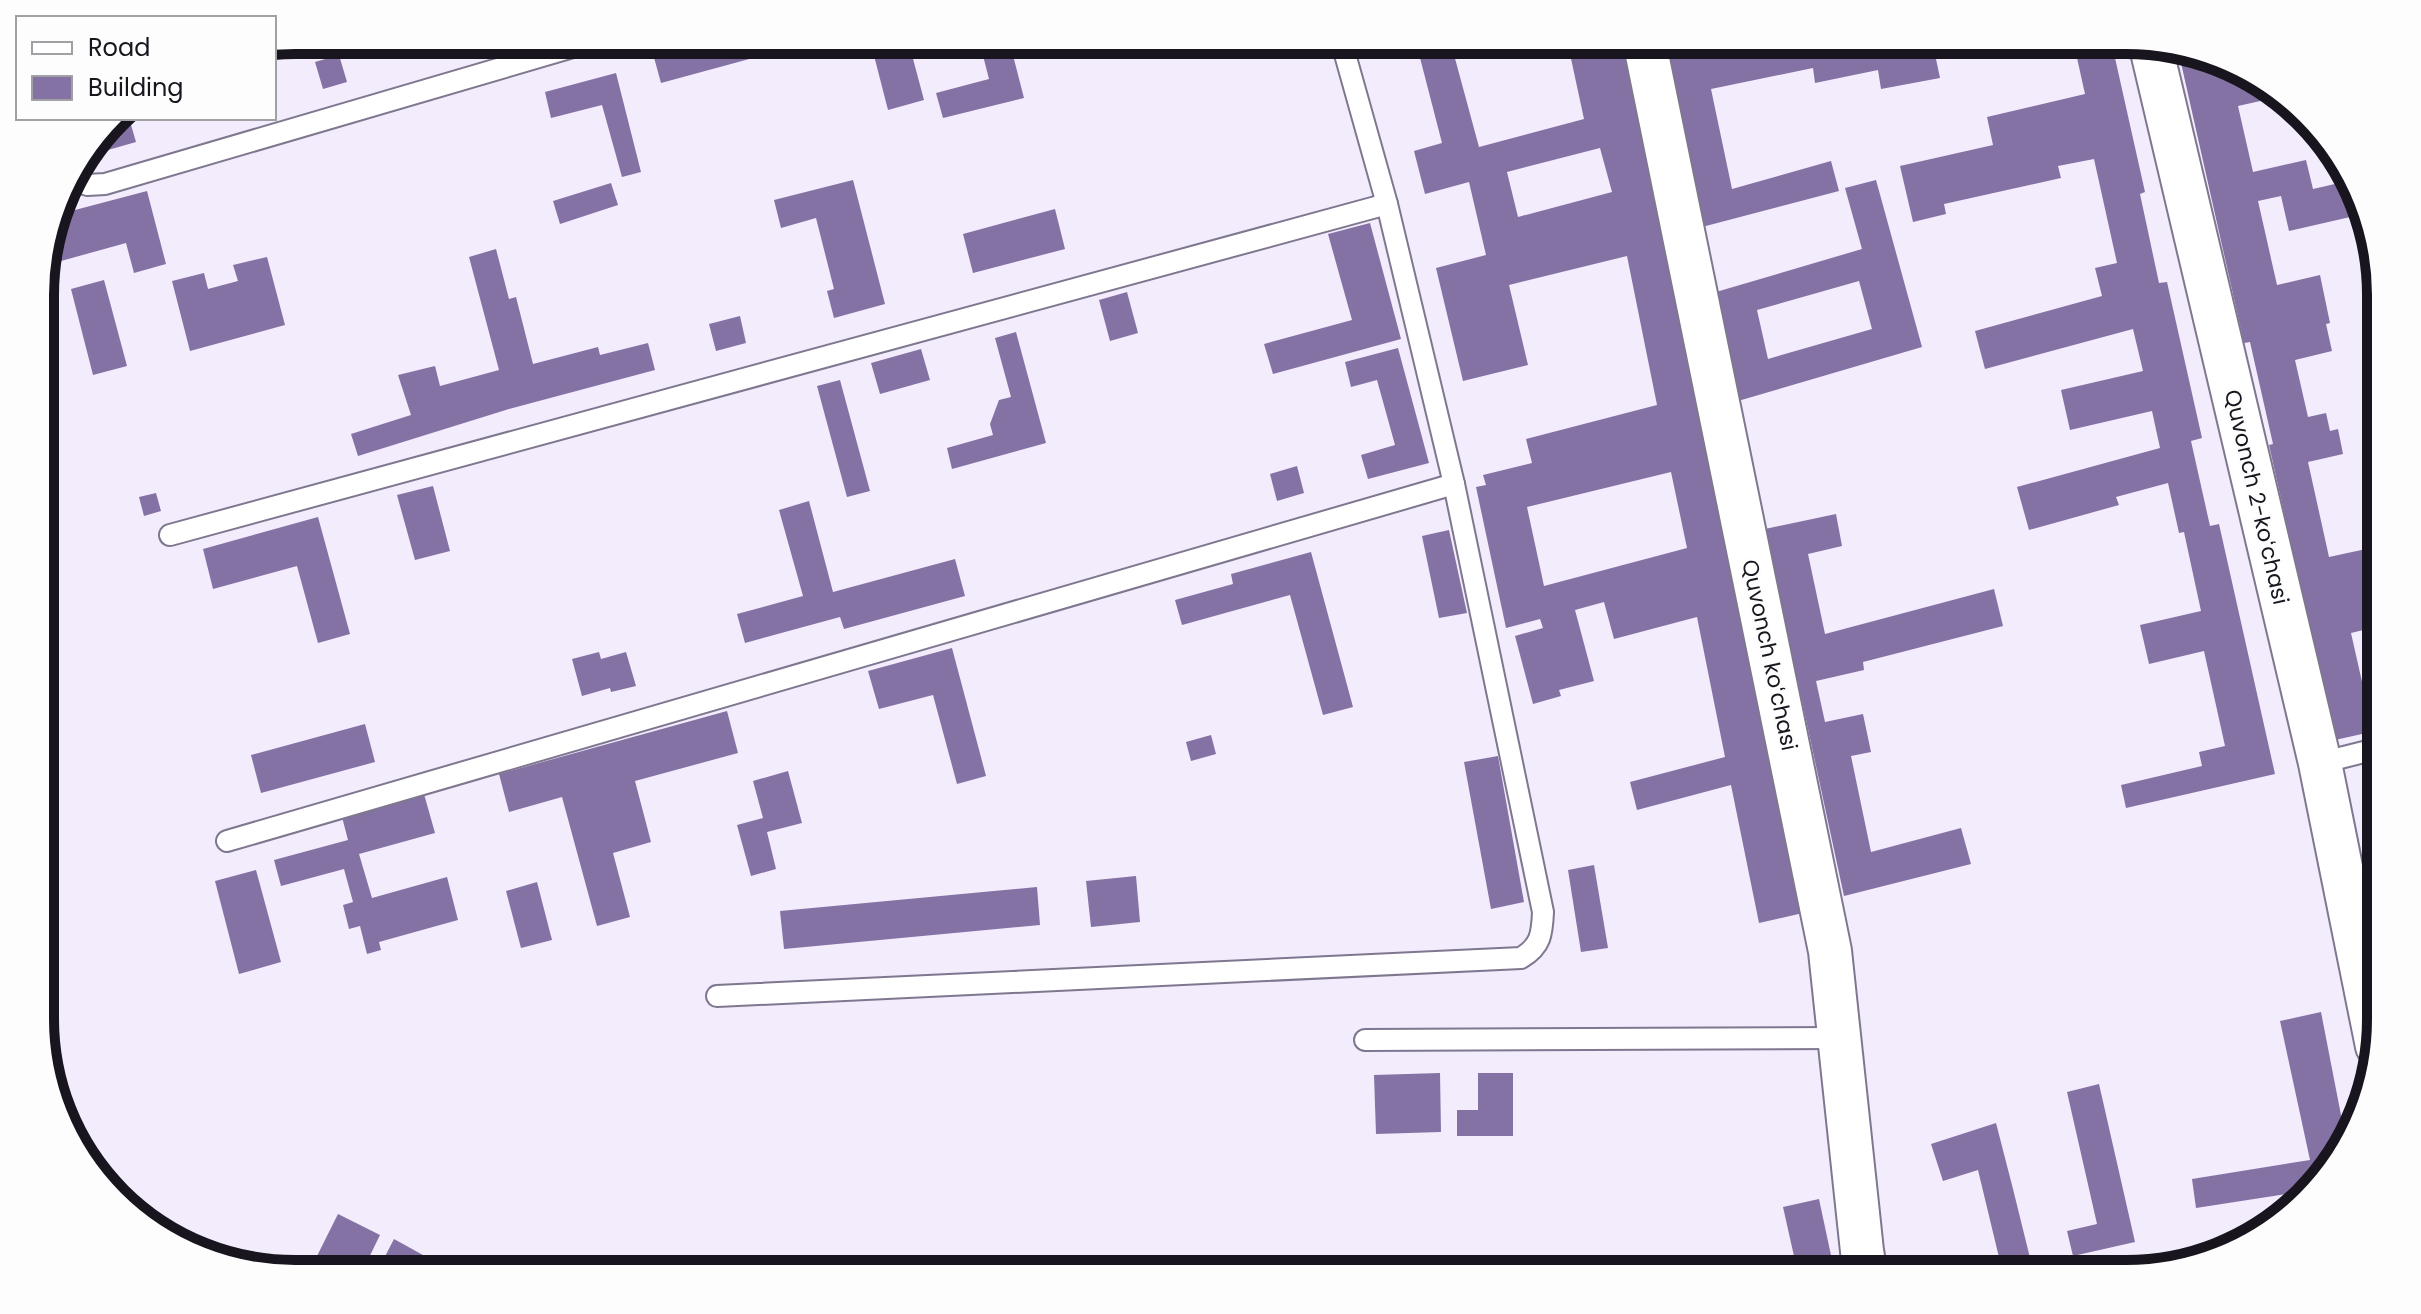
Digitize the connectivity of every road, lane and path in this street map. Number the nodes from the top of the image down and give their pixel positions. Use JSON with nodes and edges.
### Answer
{"nodes":[{"id":1,"x":549,"y":54,"type":"edge"},
{"id":2,"x":1345,"y":54,"type":"edge"},
{"id":3,"x":1647,"y":54,"type":"edge"},
{"id":4,"x":2153,"y":56,"type":"edge"},
{"id":5,"x":82,"y":183,"type":"edge"},
{"id":6,"x":1387,"y":204,"type":"junction"},
{"id":7,"x":1454,"y":484,"type":"junction"},
{"id":8,"x":170,"y":535,"type":"dead end"},
{"id":9,"x":2367,"y":751,"type":"edge"},
{"id":10,"x":2320,"y":763,"type":"junction"},
{"id":11,"x":227,"y":841,"type":"dead end"},
{"id":12,"x":2367,"y":936,"type":"edge"},
{"id":13,"x":717,"y":996,"type":"dead end"},
{"id":14,"x":1840,"y":1038,"type":"junction"},
{"id":15,"x":1365,"y":1040,"type":"dead end"},
{"id":16,"x":1863,"y":1259,"type":"edge"}],
"edges":[{"from":1,"to":5,"type":"lane"},
{"from":2,"to":6,"type":"lane"},
{"from":3,"to":14,"type":"street","name":"Quvonch koʻchasi"},
{"from":4,"to":10,"type":"street","name":"Quvonch 2-koʻchasi"},
{"from":6,"to":7,"type":"lane"},
{"from":6,"to":8,"type":"lane"},
{"from":7,"to":11,"type":"lane"},
{"from":7,"to":13,"type":"lane"},
{"from":9,"to":10,"type":"lane"},
{"from":10,"to":12,"type":"street","name":"Quvonch 2-koʻchasi"},
{"from":14,"to":15,"type":"lane"},
{"from":14,"to":16,"type":"street","name":"Quvonch koʻchasi"}]}
